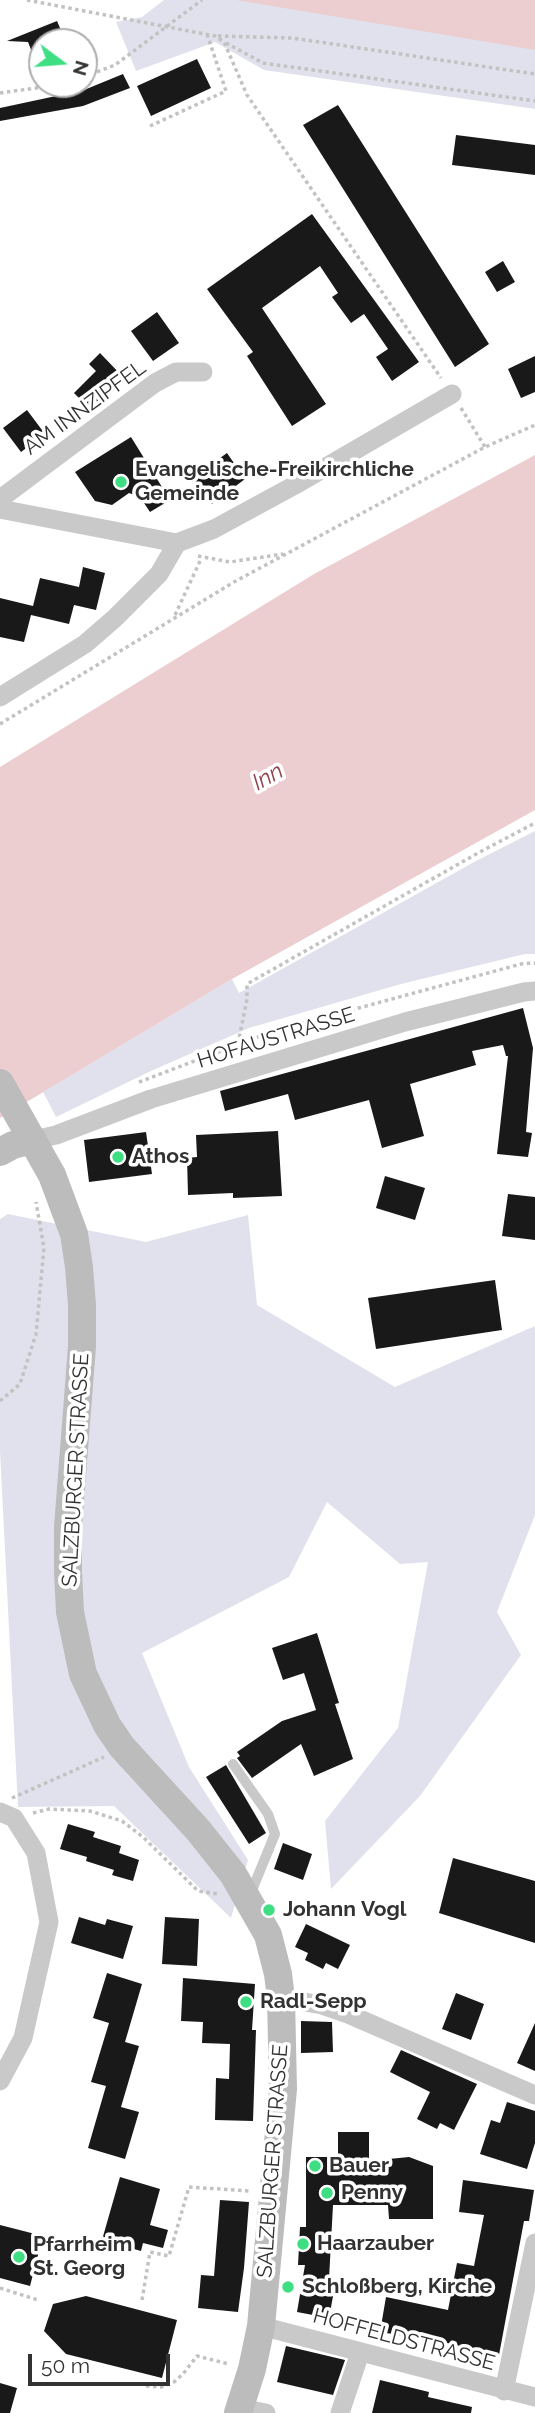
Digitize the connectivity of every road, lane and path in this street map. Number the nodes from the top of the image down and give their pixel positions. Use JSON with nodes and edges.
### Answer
{"nodes":[{"id":1,"x":27,"y":0,"type":"edge"},
{"id":2,"x":202,"y":0,"type":"edge"},
{"id":3,"x":166,"y":28,"type":"junction"},
{"id":4,"x":206,"y":34,"type":"junction"},
{"id":5,"x":215,"y":36,"type":"junction"},
{"id":6,"x":224,"y":42,"type":"junction"},
{"id":7,"x":98,"y":72,"type":"edge"},
{"id":8,"x":535,"y":74,"type":"edge"},
{"id":9,"x":28,"y":89,"type":"edge"},
{"id":10,"x":0,"y":93,"type":"edge"},
{"id":11,"x":535,"y":102,"type":"edge"},
{"id":12,"x":150,"y":126,"type":"dead end"},
{"id":13,"x":203,"y":372,"type":"dead end"},
{"id":14,"x":452,"y":394,"type":"joint"},
{"id":15,"x":535,"y":425,"type":"edge"},
{"id":16,"x":472,"y":427,"type":"dead end"},
{"id":17,"x":485,"y":447,"type":"junction"},
{"id":18,"x":0,"y":499,"type":"edge"},
{"id":19,"x":0,"y":509,"type":"edge"},
{"id":20,"x":177,"y":543,"type":"junction"},
{"id":21,"x":285,"y":554,"type":"junction"},
{"id":22,"x":202,"y":558,"type":"junction"},
{"id":23,"x":174,"y":617,"type":"junction"},
{"id":24,"x":0,"y":697,"type":"edge"},
{"id":25,"x":0,"y":724,"type":"edge"},
{"id":26,"x":535,"y":823,"type":"edge"},
{"id":27,"x":535,"y":963,"type":"edge"},
{"id":28,"x":535,"y":991,"type":"edge"},
{"id":29,"x":238,"y":1044,"type":"junction"},
{"id":30,"x":0,"y":1083,"type":"edge"},
{"id":31,"x":128,"y":1087,"type":"dead end"},
{"id":32,"x":33,"y":1140,"type":"junction"},
{"id":33,"x":0,"y":1152,"type":"edge"},
{"id":34,"x":36,"y":1202,"type":"dead end"},
{"id":35,"x":0,"y":1401,"type":"edge"},
{"id":36,"x":108,"y":1755,"type":"dead end"},
{"id":37,"x":233,"y":1765,"type":"dead end"},
{"id":38,"x":0,"y":1803,"type":"edge"},
{"id":39,"x":7,"y":1815,"type":"edge"},
{"id":40,"x":249,"y":1899,"type":"junction"},
{"id":41,"x":281,"y":1998,"type":"junction"},
{"id":42,"x":0,"y":2081,"type":"edge"},
{"id":43,"x":535,"y":2095,"type":"edge"},
{"id":44,"x":272,"y":2192,"type":"junction"},
{"id":45,"x":535,"y":2243,"type":"edge"},
{"id":46,"x":0,"y":2288,"type":"edge"},
{"id":47,"x":38,"y":2300,"type":"dead end"},
{"id":48,"x":142,"y":2301,"type":"dead end"},
{"id":49,"x":261,"y":2326,"type":"junction"},
{"id":50,"x":360,"y":2353,"type":"junction"},
{"id":51,"x":252,"y":2369,"type":"junction"},
{"id":52,"x":146,"y":2386,"type":"dead end"},
{"id":53,"x":504,"y":2390,"type":"junction"},
{"id":54,"x":535,"y":2397,"type":"edge"},
{"id":55,"x":248,"y":2411,"type":"edge"},
{"id":56,"x":340,"y":2413,"type":"edge"}],
"edges":[{"from":1,"to":3,"type":"path"},
{"from":2,"to":3,"type":"path"},
{"from":3,"to":4,"type":"path"},
{"from":3,"to":7,"type":"path"},
{"from":4,"to":5,"type":"path"},
{"from":4,"to":12,"type":"path"},
{"from":5,"to":6,"type":"path"},
{"from":5,"to":8,"type":"path"},
{"from":6,"to":11,"type":"path"},
{"from":6,"to":14,"type":"path"},
{"from":9,"to":10,"type":"path"},
{"from":13,"to":18,"type":"street","name":"AM INNZIPFEL"},
{"from":14,"to":20,"type":"street"},
{"from":15,"to":17,"type":"path"},
{"from":16,"to":17,"type":"path"},
{"from":17,"to":21,"type":"path"},
{"from":19,"to":20,"type":"street"},
{"from":20,"to":22,"type":"path"},
{"from":20,"to":24,"type":"street"},
{"from":21,"to":22,"type":"path"},
{"from":21,"to":23,"type":"path"},
{"from":22,"to":23,"type":"path"},
{"from":23,"to":25,"type":"path"},
{"from":26,"to":29,"type":"path"},
{"from":27,"to":29,"type":"path"},
{"from":28,"to":32,"type":"street","name":"HOFAUSTRASSE"},
{"from":29,"to":31,"type":"path"},
{"from":30,"to":32,"type":"main road","name":"SALZBURGER STRASSE"},
{"from":32,"to":33,"type":"main road"},
{"from":32,"to":40,"type":"main road","name":"SALZBURGER STRASSE"},
{"from":34,"to":35,"type":"path"},
{"from":36,"to":38,"type":"path"},
{"from":37,"to":40,"type":"lane"},
{"from":39,"to":40,"type":"path"},
{"from":39,"to":42,"type":"street"},
{"from":40,"to":41,"type":"main road","name":"SALZBURGER STRASSE"},
{"from":41,"to":43,"type":"street"},
{"from":41,"to":44,"type":"main road","name":"SALZBURGER STRASSE"},
{"from":44,"to":48,"type":"path"},
{"from":44,"to":49,"type":"main road","name":"SALZBURGER STRASSE"},
{"from":45,"to":53,"type":"street"},
{"from":46,"to":47,"type":"path"},
{"from":49,"to":50,"type":"street","name":"HOFFELDSTRASSE"},
{"from":49,"to":51,"type":"main road","name":"SALZBURGER STRASSE"},
{"from":50,"to":53,"type":"street","name":"HOFFELDSTRASSE"},
{"from":50,"to":56,"type":"street"},
{"from":51,"to":52,"type":"path"},
{"from":51,"to":55,"type":"main road","name":"SALZBURGER STRASSE"},
{"from":53,"to":54,"type":"street","name":"HOFFELDSTRASSE"}]}
